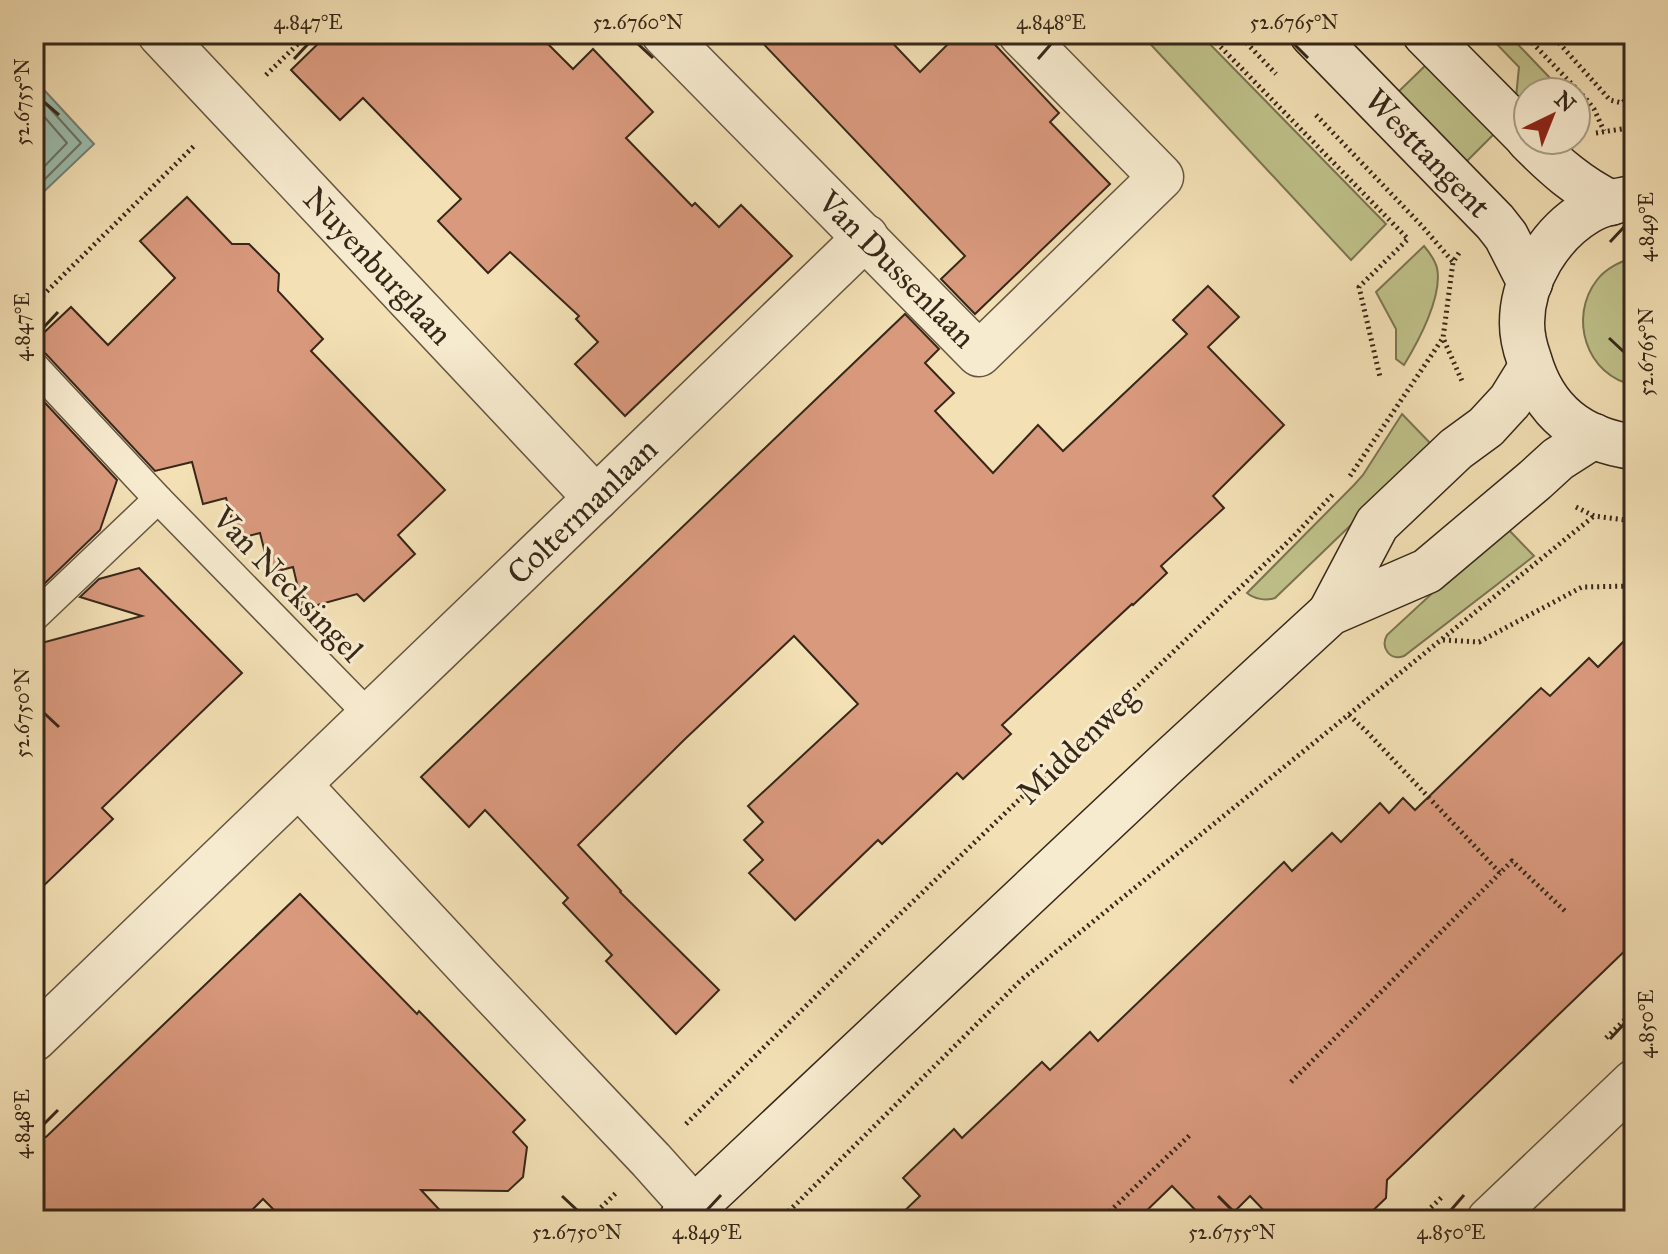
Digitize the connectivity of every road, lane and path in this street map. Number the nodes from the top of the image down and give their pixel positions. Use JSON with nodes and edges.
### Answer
{"nodes":[{"id":1,"x":160,"y":34,"type":"edge"},
{"id":2,"x":308,"y":34,"type":"edge"},
{"id":3,"x":664,"y":34,"type":"edge"},
{"id":4,"x":1021,"y":34,"type":"edge"},
{"id":5,"x":1208,"y":34,"type":"edge"},
{"id":6,"x":1238,"y":34,"type":"edge"},
{"id":7,"x":1312,"y":34,"type":"edge"},
{"id":8,"x":1425,"y":34,"type":"edge"},
{"id":9,"x":1524,"y":34,"type":"edge"},
{"id":10,"x":1551,"y":34,"type":"edge"},
{"id":11,"x":1281,"y":79,"type":"dead end"},
{"id":12,"x":1634,"y":92,"type":"edge"},
{"id":13,"x":231,"y":110,"type":"junction"},
{"id":14,"x":1313,"y":113,"type":"dead end"},
{"id":15,"x":1512,"y":122,"type":"edge"},
{"id":16,"x":1634,"y":127,"type":"edge"},
{"id":17,"x":1545,"y":156,"type":"edge"},
{"id":18,"x":1623,"y":201,"type":"edge"},
{"id":19,"x":866,"y":237,"type":"junction"},
{"id":20,"x":1530,"y":283,"type":"junction"},
{"id":21,"x":34,"y":304,"type":"edge"},
{"id":22,"x":1443,"y":338,"type":"joint"},
{"id":23,"x":34,"y":366,"type":"edge"},
{"id":24,"x":1531,"y":367,"type":"junction"},
{"id":25,"x":1380,"y":377,"type":"dead end"},
{"id":26,"x":1614,"y":442,"type":"edge"},
{"id":27,"x":596,"y":498,"type":"junction"},
{"id":28,"x":158,"y":499,"type":"junction"},
{"id":29,"x":1634,"y":521,"type":"edge"},
{"id":30,"x":1634,"y":586,"type":"edge"},
{"id":31,"x":1330,"y":613,"type":"junction"},
{"id":32,"x":34,"y":617,"type":"edge"},
{"id":33,"x":1442,"y":640,"type":"junction"},
{"id":34,"x":369,"y":715,"type":"junction"},
{"id":35,"x":1349,"y":715,"type":"junction"},
{"id":36,"x":299,"y":785,"type":"junction"},
{"id":37,"x":1500,"y":873,"type":"junction"},
{"id":38,"x":1565,"y":911,"type":"dead end"},
{"id":39,"x":34,"y":1039,"type":"edge"},
{"id":40,"x":1291,"y":1082,"type":"dead end"},
{"id":41,"x":1634,"y":1082,"type":"edge"},
{"id":42,"x":682,"y":1129,"type":"dead end"},
{"id":43,"x":1192,"y":1133,"type":"dead end"},
{"id":44,"x":621,"y":1188,"type":"dead end"},
{"id":45,"x":688,"y":1214,"type":"edge"},
{"id":46,"x":588,"y":1220,"type":"edge"},
{"id":47,"x":780,"y":1220,"type":"edge"},
{"id":48,"x":1101,"y":1220,"type":"edge"},
{"id":49,"x":1489,"y":1220,"type":"edge"}],
"edges":[{"from":1,"to":13,"type":"street","name":"Nuyenburglaan"},
{"from":2,"to":13,"type":"path"},
{"from":3,"to":19,"type":"street","name":"Van Dussenlaan"},
{"from":4,"to":19,"type":"street","name":"Van Dussenlaan"},
{"from":5,"to":25,"type":"path"},
{"from":6,"to":11,"type":"path"},
{"from":7,"to":20,"type":"street","name":"Westtangent"},
{"from":8,"to":15,"type":"street"},
{"from":9,"to":16,"type":"path"},
{"from":10,"to":12,"type":"path"},
{"from":13,"to":21,"type":"path"},
{"from":13,"to":27,"type":"street","name":"Nuyenburglaan"},
{"from":14,"to":22,"type":"path","name":"Westtangent"},
{"from":17,"to":18,"type":"street"},
{"from":18,"to":20,"type":"street"},
{"from":19,"to":27,"type":"street","name":"Coltermanlaan"},
{"from":20,"to":24,"type":"street"},
{"from":22,"to":42,"type":"path","name":"Middenweg"},
{"from":23,"to":28,"type":"lane","name":"Van Necksingel"},
{"from":24,"to":26,"type":"street"},
{"from":24,"to":31,"type":"street"},
{"from":26,"to":31,"type":"street"},
{"from":27,"to":34,"type":"street","name":"Coltermanlaan"},
{"from":28,"to":32,"type":"lane"},
{"from":28,"to":34,"type":"lane","name":"Van Necksingel"},
{"from":29,"to":33,"type":"path"},
{"from":30,"to":33,"type":"path"},
{"from":31,"to":45,"type":"street"},
{"from":33,"to":35,"type":"path"},
{"from":34,"to":36,"type":"street","name":"Coltermanlaan"},
{"from":35,"to":37,"type":"path"},
{"from":35,"to":47,"type":"path"},
{"from":36,"to":39,"type":"street","name":"Coltermanlaan"},
{"from":36,"to":45,"type":"street"},
{"from":37,"to":38,"type":"path"},
{"from":37,"to":40,"type":"path"},
{"from":41,"to":49,"type":"street"},
{"from":43,"to":48,"type":"path"},
{"from":44,"to":46,"type":"path"}]}
